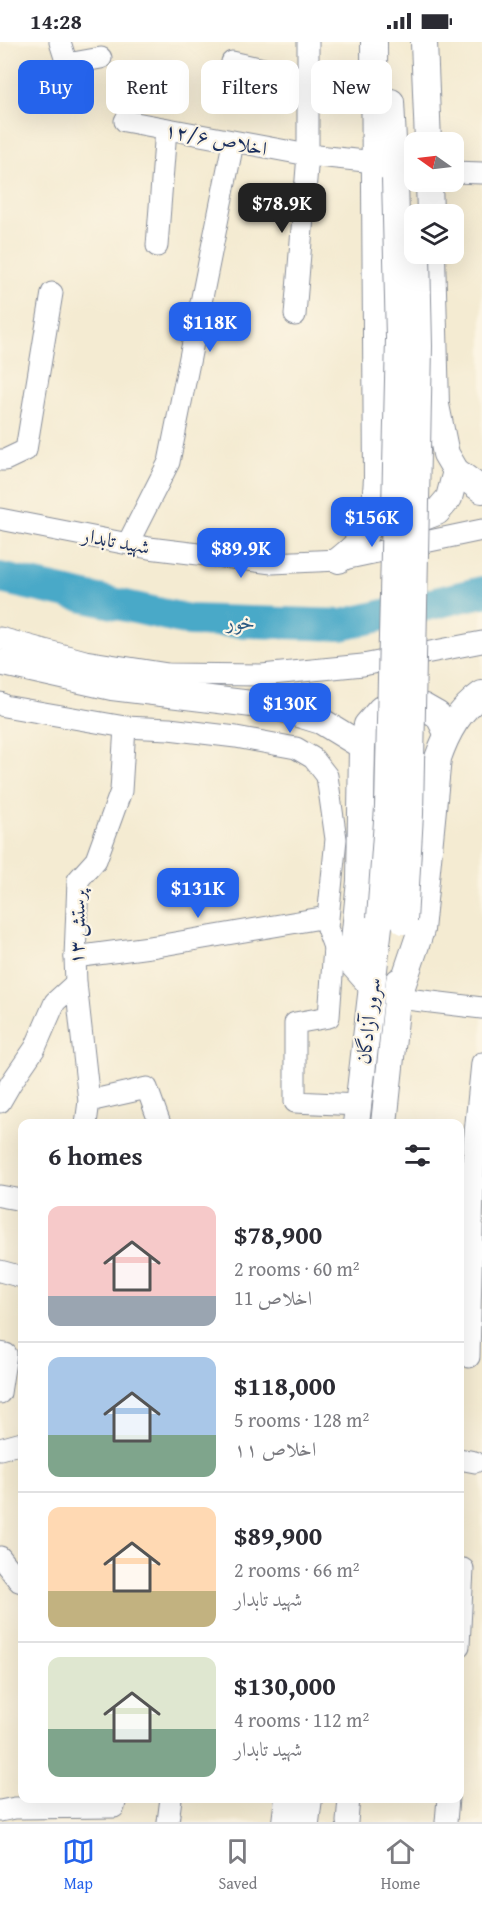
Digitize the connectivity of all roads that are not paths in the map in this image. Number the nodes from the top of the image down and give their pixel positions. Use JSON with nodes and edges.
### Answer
{"nodes":[{"id":1,"x":60,"y":42,"type":"edge"},
{"id":2,"x":308,"y":42,"type":"edge"},
{"id":3,"x":374,"y":42,"type":"edge"},
{"id":4,"x":388,"y":42,"type":"edge"},
{"id":5,"x":412,"y":42,"type":"edge"},
{"id":6,"x":424,"y":42,"type":"edge"},
{"id":7,"x":101,"y":58,"type":"dead end"},
{"id":8,"x":299,"y":77,"type":"edge"},
{"id":9,"x":308,"y":79,"type":"junction"},
{"id":10,"x":125,"y":121,"type":"dead end"},
{"id":11,"x":166,"y":129,"type":"junction"},
{"id":12,"x":415,"y":132,"type":"edge"},
{"id":13,"x":428,"y":132,"type":"edge"},
{"id":14,"x":232,"y":143,"type":"junction"},
{"id":15,"x":404,"y":148,"type":"edge"},
{"id":16,"x":308,"y":155,"type":"junction"},
{"id":17,"x":375,"y":162,"type":"junction"},
{"id":18,"x":464,"y":172,"type":"edge"},
{"id":19,"x":482,"y":173,"type":"edge"},
{"id":20,"x":408,"y":192,"type":"edge"},
{"id":21,"x":157,"y":246,"type":"dead end"},
{"id":22,"x":417,"y":264,"type":"edge"},
{"id":23,"x":432,"y":264,"type":"edge"},
{"id":24,"x":52,"y":293,"type":"dead end"},
{"id":25,"x":295,"y":315,"type":"dead end"},
{"id":26,"x":0,"y":460,"type":"edge"},
{"id":27,"x":456,"y":471,"type":"junction"},
{"id":28,"x":377,"y":478,"type":"junction"},
{"id":29,"x":482,"y":490,"type":"edge"},
{"id":30,"x":0,"y":519,"type":"edge"},
{"id":31,"x":482,"y":530,"type":"edge"},
{"id":32,"x":128,"y":543,"type":"junction"},
{"id":33,"x":339,"y":560,"type":"junction"},
{"id":34,"x":0,"y":638,"type":"edge"},
{"id":35,"x":482,"y":642,"type":"edge"},
{"id":36,"x":0,"y":663,"type":"edge"},
{"id":37,"x":482,"y":694,"type":"edge"},
{"id":38,"x":1,"y":712,"type":"edge"},
{"id":39,"x":125,"y":727,"type":"junction"},
{"id":40,"x":447,"y":733,"type":"junction"},
{"id":41,"x":362,"y":746,"type":"junction"},
{"id":42,"x":327,"y":917,"type":"junction"},
{"id":43,"x":392,"y":919,"type":"junction"},
{"id":44,"x":334,"y":947,"type":"junction"},
{"id":45,"x":75,"y":957,"type":"junction"},
{"id":46,"x":76,"y":983,"type":"junction"},
{"id":47,"x":372,"y":990,"type":"junction"},
{"id":48,"x":398,"y":998,"type":"junction"},
{"id":49,"x":482,"y":1008,"type":"edge"},
{"id":50,"x":482,"y":1063,"type":"edge"},
{"id":51,"x":89,"y":1101,"type":"junction"},
{"id":52,"x":0,"y":1102,"type":"edge"},
{"id":53,"x":357,"y":1114,"type":"edge"},
{"id":54,"x":87,"y":1119,"type":"edge"},
{"id":55,"x":158,"y":1119,"type":"edge"},
{"id":56,"x":385,"y":1119,"type":"edge"},
{"id":57,"x":472,"y":1153,"type":"edge"},
{"id":58,"x":0,"y":1196,"type":"edge"},
{"id":59,"x":18,"y":1199,"type":"edge"},
{"id":60,"x":0,"y":1271,"type":"edge"},
{"id":61,"x":18,"y":1276,"type":"edge"},
{"id":62,"x":0,"y":1353,"type":"edge"},
{"id":63,"x":470,"y":1357,"type":"edge"},
{"id":64,"x":0,"y":1393,"type":"edge"},
{"id":65,"x":0,"y":1557,"type":"edge"},
{"id":66,"x":18,"y":1580,"type":"edge"},
{"id":67,"x":170,"y":1803,"type":"edge"},
{"id":68,"x":287,"y":1803,"type":"edge"},
{"id":69,"x":308,"y":1803,"type":"edge"},
{"id":70,"x":348,"y":1803,"type":"edge"},
{"id":71,"x":448,"y":1803,"type":"edge"},
{"id":72,"x":114,"y":1809,"type":"edge"},
{"id":73,"x":0,"y":1811,"type":"edge"},
{"id":74,"x":168,"y":1822,"type":"edge"},
{"id":75,"x":285,"y":1822,"type":"edge"},
{"id":76,"x":306,"y":1822,"type":"edge"},
{"id":77,"x":346,"y":1822,"type":"edge"},
{"id":78,"x":446,"y":1822,"type":"edge"}],
"edges":[{"from":1,"to":7,"type":"street"},
{"from":2,"to":9,"type":"street"},
{"from":3,"to":17,"type":"main road"},
{"from":4,"to":15,"type":"main road"},
{"from":5,"to":12,"type":"main road"},
{"from":6,"to":13,"type":"main road"},
{"from":8,"to":9,"type":"street"},
{"from":9,"to":16,"type":"street"},
{"from":10,"to":11,"type":"street","name":"اخلاص ۱۲/۶"},
{"from":11,"to":14,"type":"street","name":"اخلاص ۱۲/۶"},
{"from":11,"to":21,"type":"street"},
{"from":14,"to":16,"type":"street","name":"اخلاص ۱۲/۶"},
{"from":14,"to":32,"type":"street"},
{"from":16,"to":17,"type":"street","name":"اخلاص ۱۲/۶"},
{"from":16,"to":25,"type":"street"},
{"from":17,"to":28,"type":"main road"},
{"from":18,"to":19,"type":"street"},
{"from":20,"to":43,"type":"main road","bridge":true},
{"from":22,"to":43,"type":"main road","bridge":true},
{"from":23,"to":27,"type":"main road"},
{"from":24,"to":26,"type":"street"},
{"from":27,"to":28,"type":"main road"},
{"from":27,"to":29,"type":"main road"},
{"from":28,"to":33,"type":"main road"},
{"from":30,"to":32,"type":"street","name":"شهید تابدار"},
{"from":31,"to":33,"type":"street","name":"شهید تابدار"},
{"from":32,"to":33,"type":"street","name":"شهید تابدار"},
{"from":34,"to":35,"type":"street"},
{"from":36,"to":41,"type":"main road"},
{"from":37,"to":40,"type":"main road"},
{"from":38,"to":39,"type":"street"},
{"from":39,"to":42,"type":"street"},
{"from":39,"to":45,"type":"street","name":"پرستش ۱۳"},
{"from":40,"to":41,"type":"main road"},
{"from":40,"to":48,"type":"main road"},
{"from":41,"to":47,"type":"main road"},
{"from":42,"to":44,"type":"street"},
{"from":42,"to":45,"type":"street"},
{"from":43,"to":47,"type":"main road","name":"سرور آزادگان"},
{"from":43,"to":48,"type":"main road","name":"سرور آزادگان"},
{"from":44,"to":47,"type":"street"},
{"from":44,"to":53,"type":"street"},
{"from":45,"to":46,"type":"street","name":"پرستش ۱۳"},
{"from":46,"to":51,"type":"street","name":"پرستش ۱۳"},
{"from":46,"to":52,"type":"street"},
{"from":47,"to":53,"type":"main road","name":"سرور آزادگان"},
{"from":48,"to":49,"type":"street"},
{"from":48,"to":56,"type":"main road","name":"سرور آزادگان"},
{"from":50,"to":57,"type":"street"},
{"from":51,"to":54,"type":"street","name":"پرستش ۱۳"},
{"from":51,"to":55,"type":"street"},
{"from":57,"to":63,"type":"street"},
{"from":58,"to":59,"type":"street"},
{"from":60,"to":61,"type":"street"},
{"from":62,"to":64,"type":"street"},
{"from":65,"to":66,"type":"street"},
{"from":67,"to":74,"type":"street"},
{"from":68,"to":75,"type":"main road"},
{"from":69,"to":76,"type":"main road"},
{"from":70,"to":77,"type":"street"},
{"from":71,"to":78,"type":"street"},
{"from":72,"to":73,"type":"street"}]}
